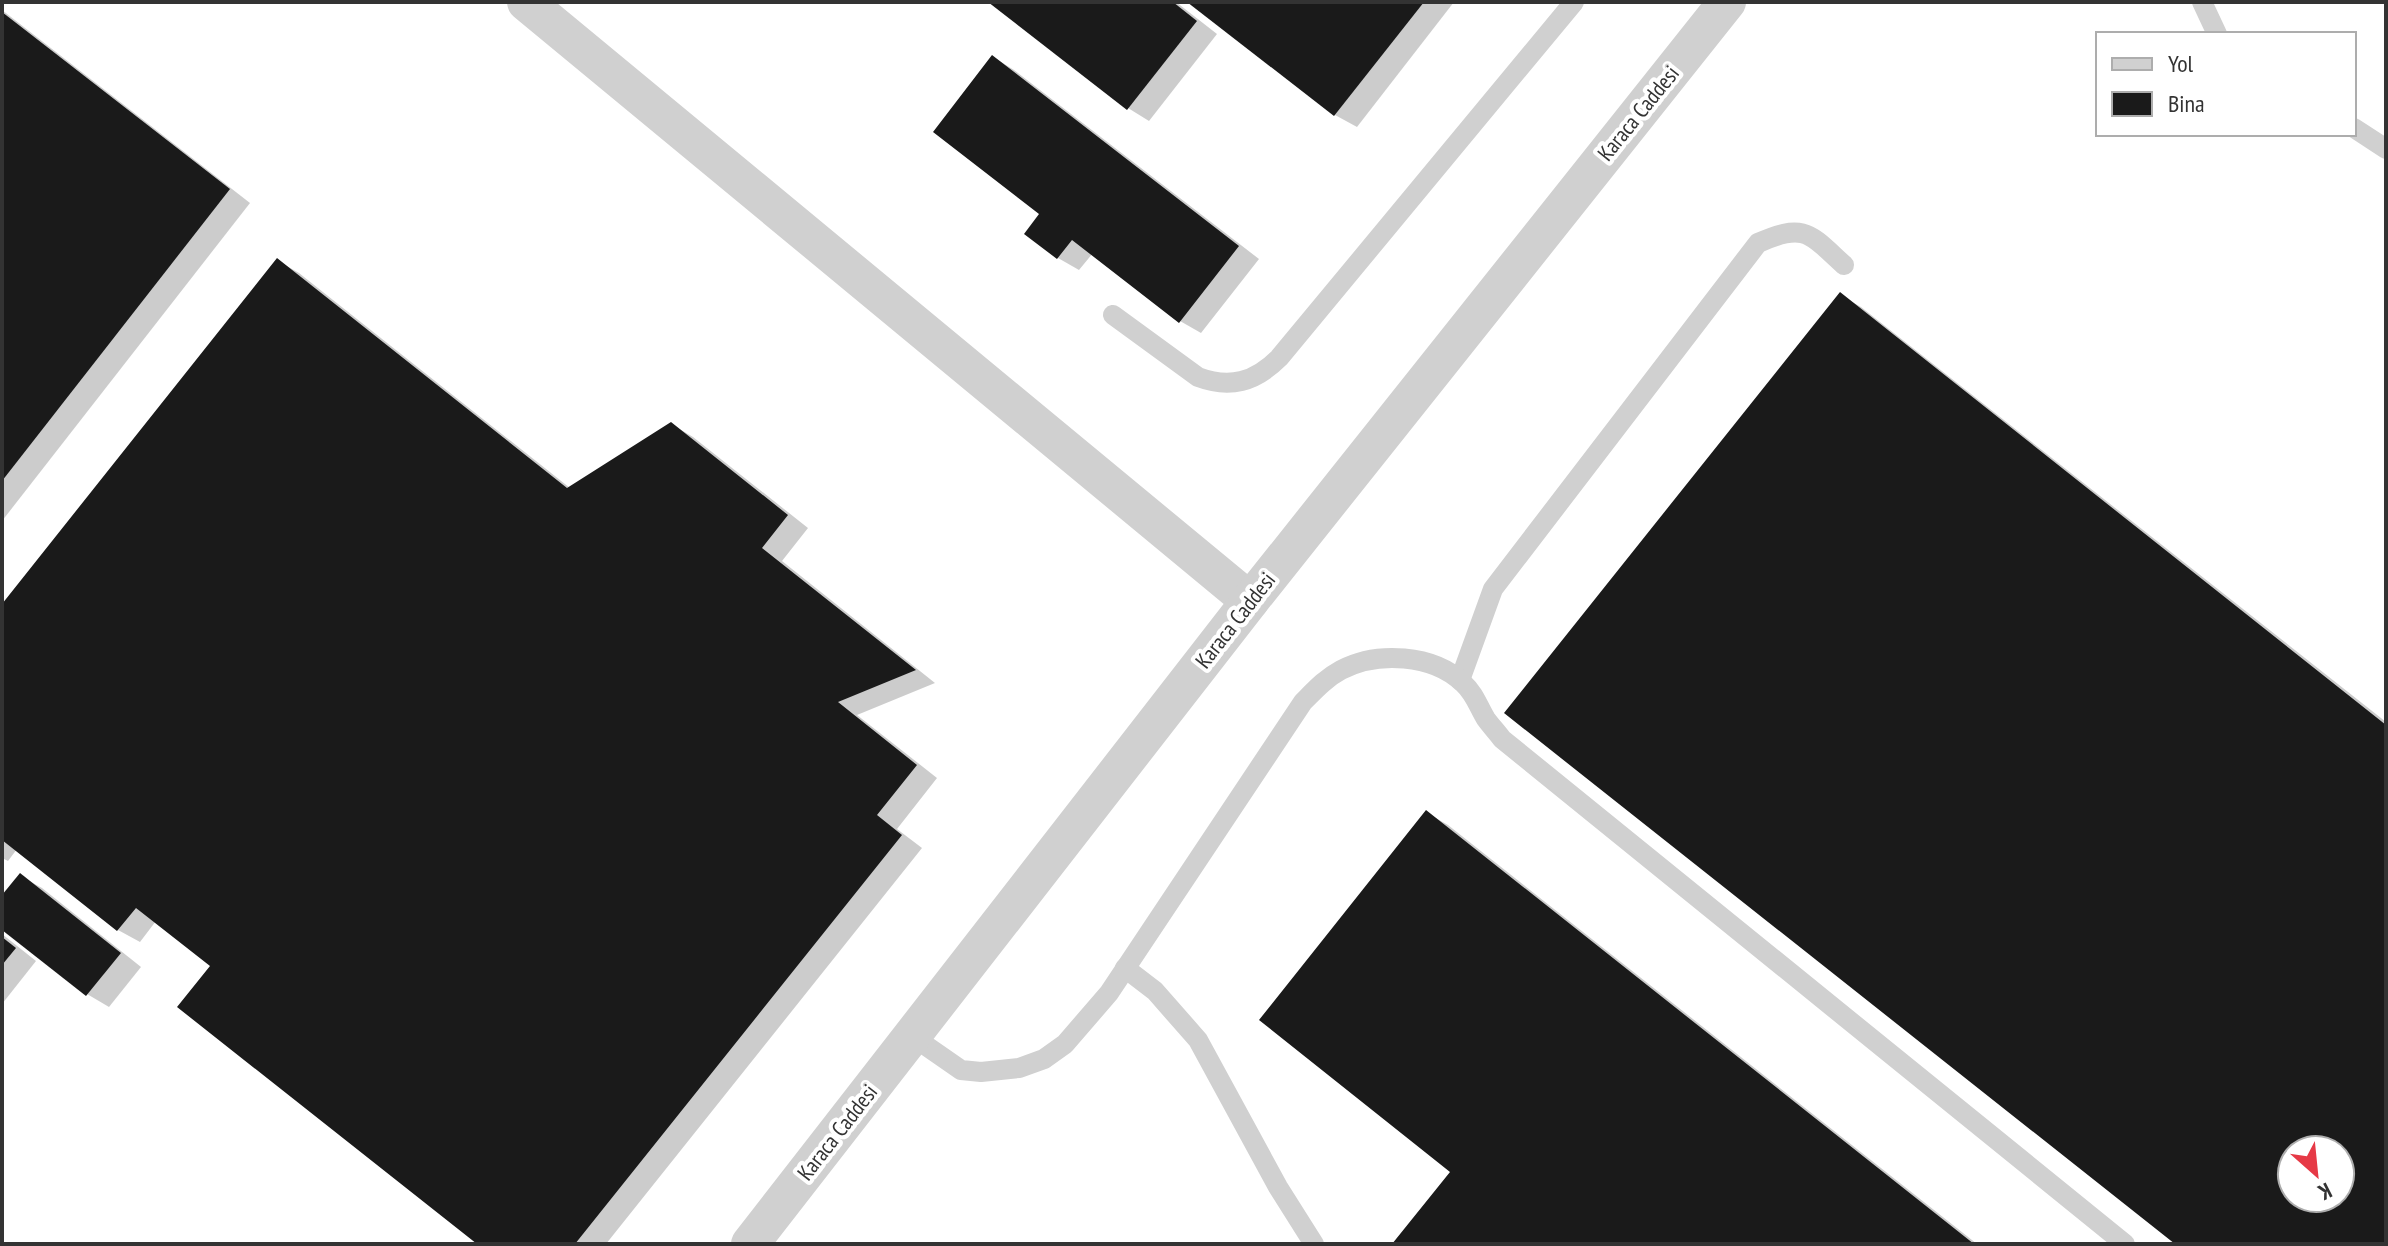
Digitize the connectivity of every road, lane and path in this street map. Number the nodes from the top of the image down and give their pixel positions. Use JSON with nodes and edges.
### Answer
{"nodes":[{"id":1,"x":526,"y":2,"type":"edge"},
{"id":2,"x":1574,"y":2,"type":"edge"},
{"id":3,"x":1727,"y":2,"type":"edge"},
{"id":4,"x":2202,"y":2,"type":"edge"},
{"id":5,"x":2216,"y":32,"type":"edge"},
{"id":6,"x":2356,"y":129,"type":"edge"},
{"id":7,"x":2386,"y":149,"type":"edge"},
{"id":8,"x":1844,"y":265,"type":"dead end"},
{"id":9,"x":1113,"y":315,"type":"dead end"},
{"id":10,"x":1250,"y":601,"type":"junction"},
{"id":11,"x":1460,"y":680,"type":"junction"},
{"id":12,"x":1125,"y":968,"type":"junction"},
{"id":13,"x":912,"y":1036,"type":"junction"},
{"id":14,"x":750,"y":1244,"type":"edge"},
{"id":15,"x":1314,"y":1244,"type":"edge"},
{"id":16,"x":2125,"y":1244,"type":"edge"}],
"edges":[{"from":1,"to":10,"type":"street"},
{"from":2,"to":9,"type":"lane"},
{"from":3,"to":10,"type":"street","name":"Karaca Caddesi"},
{"from":4,"to":5,"type":"lane"},
{"from":6,"to":7,"type":"lane"},
{"from":8,"to":11,"type":"lane"},
{"from":10,"to":13,"type":"street","name":"Karaca Caddesi"},
{"from":11,"to":12,"type":"lane"},
{"from":11,"to":16,"type":"lane"},
{"from":12,"to":13,"type":"lane"},
{"from":12,"to":15,"type":"lane"},
{"from":13,"to":14,"type":"street","name":"Karaca Caddesi"}]}
